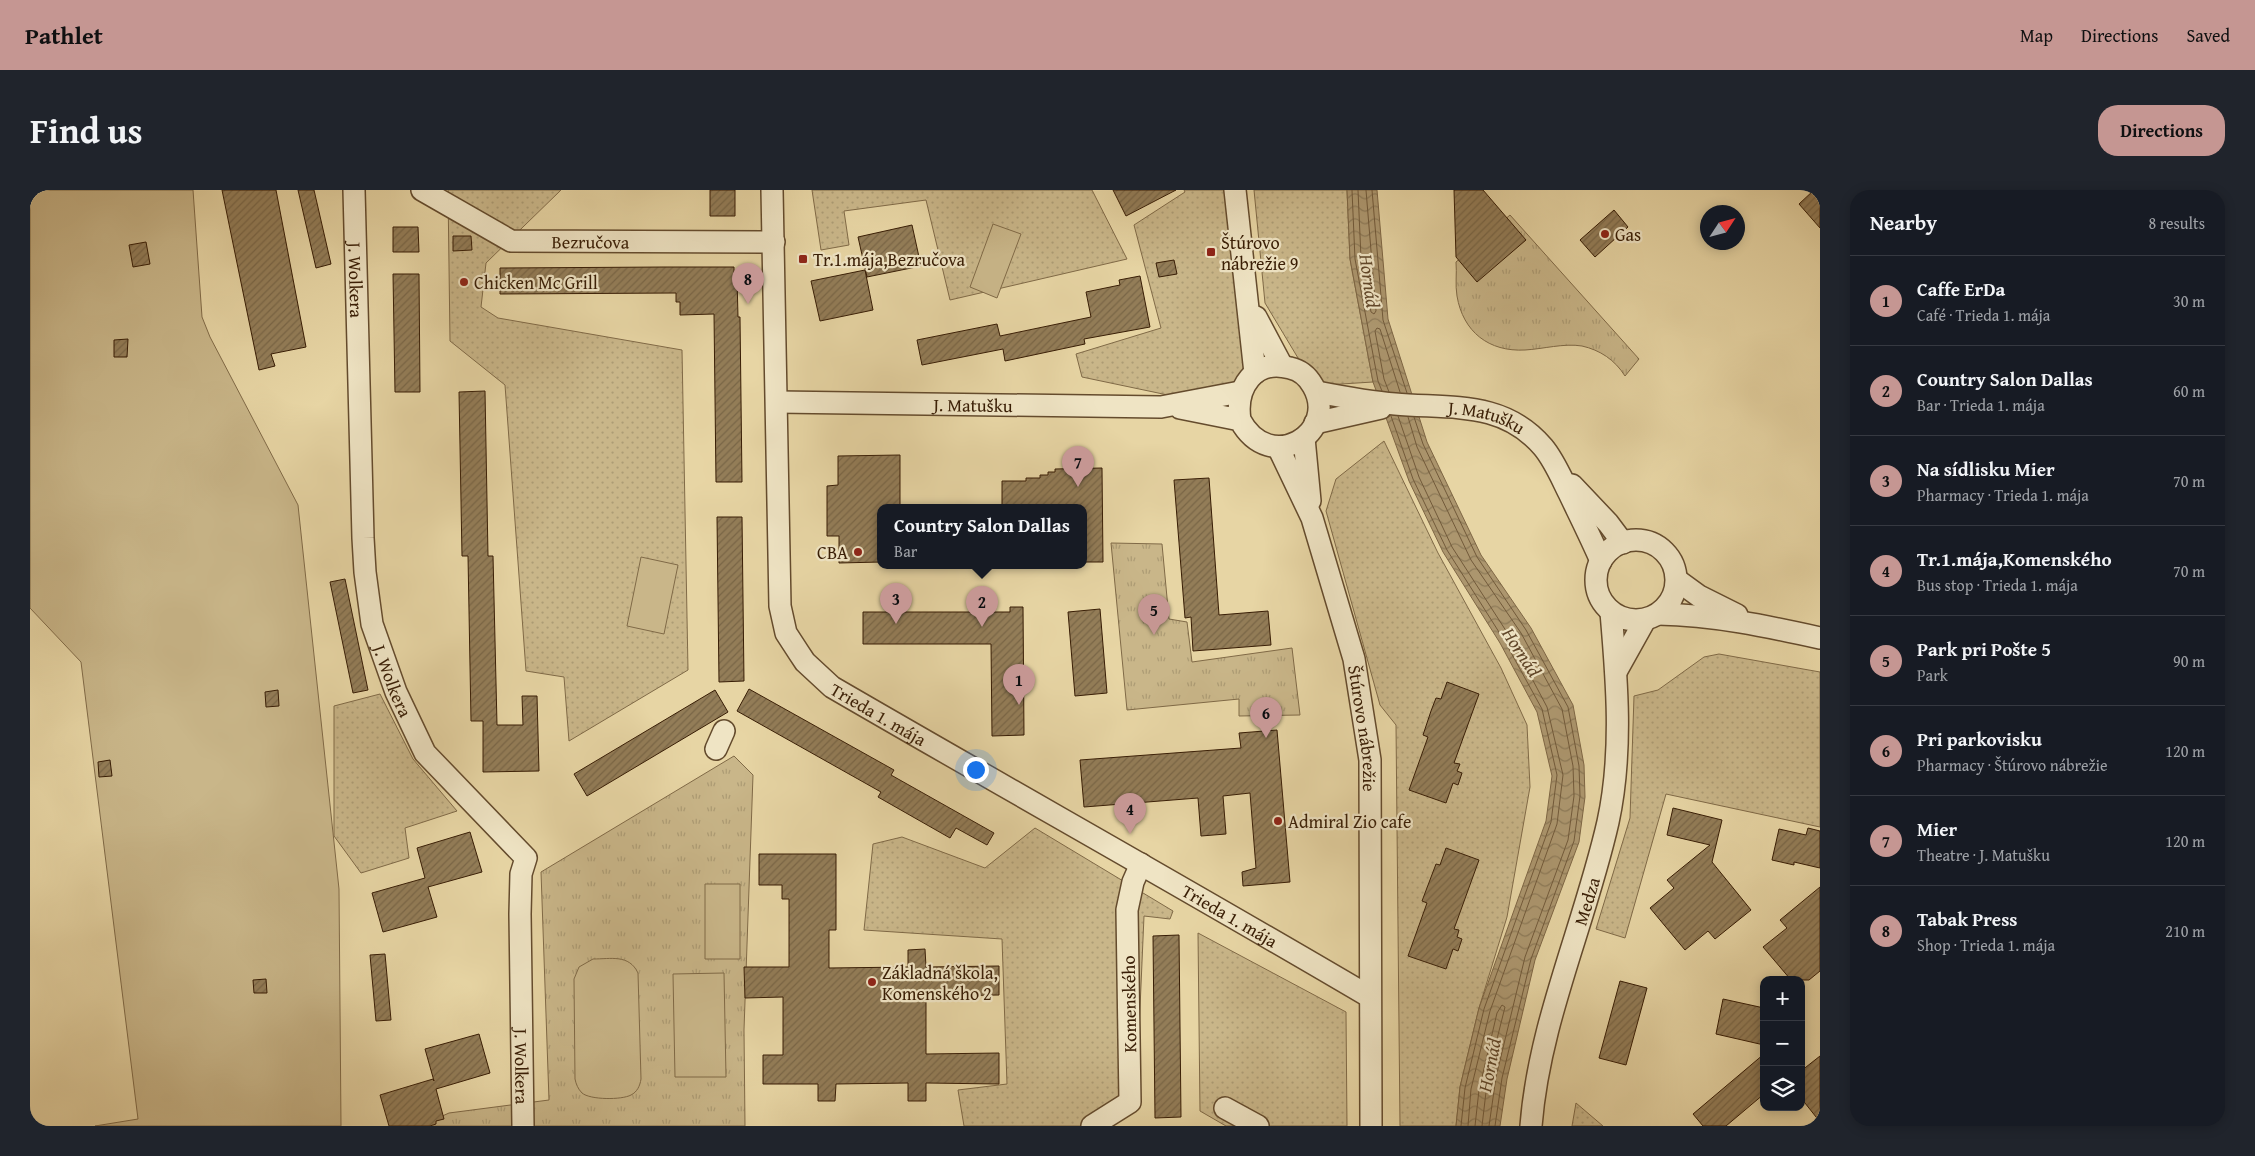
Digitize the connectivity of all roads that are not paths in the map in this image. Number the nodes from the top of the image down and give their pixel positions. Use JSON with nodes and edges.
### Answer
{"nodes":[{"id":1,"x":354,"y":190,"type":"edge"},
{"id":2,"x":422,"y":190,"type":"edge"},
{"id":3,"x":772,"y":190,"type":"edge"},
{"id":4,"x":1235,"y":190,"type":"edge"},
{"id":5,"x":774,"y":242,"type":"junction"},
{"id":6,"x":1248,"y":299,"type":"junction"},
{"id":7,"x":1282,"y":366,"type":"junction"},
{"id":8,"x":1255,"y":373,"type":"junction"},
{"id":9,"x":1240,"y":392,"type":"junction"},
{"id":10,"x":1317,"y":392,"type":"junction"},
{"id":11,"x":777,"y":402,"type":"junction"},
{"id":12,"x":1170,"y":406,"type":"junction"},
{"id":13,"x":1352,"y":407,"type":"junction"},
{"id":14,"x":1240,"y":420,"type":"junction"},
{"id":15,"x":1310,"y":431,"type":"junction"},
{"id":16,"x":1278,"y":447,"type":"junction"},
{"id":17,"x":1556,"y":468,"type":"junction"},
{"id":18,"x":1312,"y":518,"type":"junction"},
{"id":19,"x":1622,"y":543,"type":"junction"},
{"id":20,"x":1601,"y":561,"type":"junction"},
{"id":21,"x":1677,"y":580,"type":"junction"},
{"id":22,"x":1611,"y":612,"type":"junction"},
{"id":23,"x":1652,"y":617,"type":"junction"},
{"id":24,"x":1750,"y":622,"type":"junction"},
{"id":25,"x":1820,"y":638,"type":"edge"},
{"id":26,"x":1616,"y":672,"type":"junction"},
{"id":27,"x":1141,"y":864,"type":"junction"},
{"id":28,"x":1370,"y":998,"type":"junction"},
{"id":29,"x":1225,"y":1108,"type":"dead end"},
{"id":30,"x":523,"y":1126,"type":"edge"},
{"id":31,"x":1092,"y":1126,"type":"edge"},
{"id":32,"x":1258,"y":1126,"type":"edge"},
{"id":33,"x":1371,"y":1126,"type":"edge"},
{"id":34,"x":1530,"y":1126,"type":"edge"}],
"edges":[{"from":1,"to":30,"type":"street","name":"J. Wolkera"},
{"from":2,"to":5,"type":"street","name":"Bezručova"},
{"from":3,"to":5,"type":"street","name":"Trieda 1. mája"},
{"from":4,"to":6,"type":"street"},
{"from":5,"to":11,"type":"street","name":"Trieda 1. mája"},
{"from":6,"to":7,"type":"street"},
{"from":6,"to":8,"type":"street"},
{"from":7,"to":8,"type":"street"},
{"from":7,"to":10,"type":"street"},
{"from":8,"to":9,"type":"street"},
{"from":9,"to":12,"type":"street"},
{"from":9,"to":14,"type":"street"},
{"from":10,"to":13,"type":"street"},
{"from":10,"to":15,"type":"street"},
{"from":11,"to":12,"type":"street","name":"J. Matušku"},
{"from":11,"to":27,"type":"street","name":"Trieda 1. mája"},
{"from":12,"to":14,"type":"street"},
{"from":13,"to":15,"type":"street"},
{"from":13,"to":17,"type":"street","name":"J. Matušku"},
{"from":14,"to":16,"type":"street"},
{"from":15,"to":16,"type":"street"},
{"from":15,"to":18,"type":"street"},
{"from":16,"to":18,"type":"street"},
{"from":17,"to":19,"type":"street"},
{"from":17,"to":20,"type":"street"},
{"from":18,"to":28,"type":"street","name":"Štúrovo nábrežie"},
{"from":19,"to":20,"type":"street"},
{"from":19,"to":21,"type":"street"},
{"from":20,"to":22,"type":"street"},
{"from":21,"to":23,"type":"street"},
{"from":21,"to":24,"type":"street"},
{"from":22,"to":23,"type":"street"},
{"from":22,"to":26,"type":"street","name":"Medza"},
{"from":23,"to":24,"type":"street"},
{"from":23,"to":26,"type":"street"},
{"from":24,"to":25,"type":"street"},
{"from":26,"to":34,"type":"street","name":"Medza"},
{"from":27,"to":28,"type":"street","name":"Trieda 1. mája"},
{"from":27,"to":31,"type":"street","name":"Komenského"},
{"from":28,"to":33,"type":"street","name":"Štúrovo nábrežie"},
{"from":29,"to":32,"type":"street"}]}
